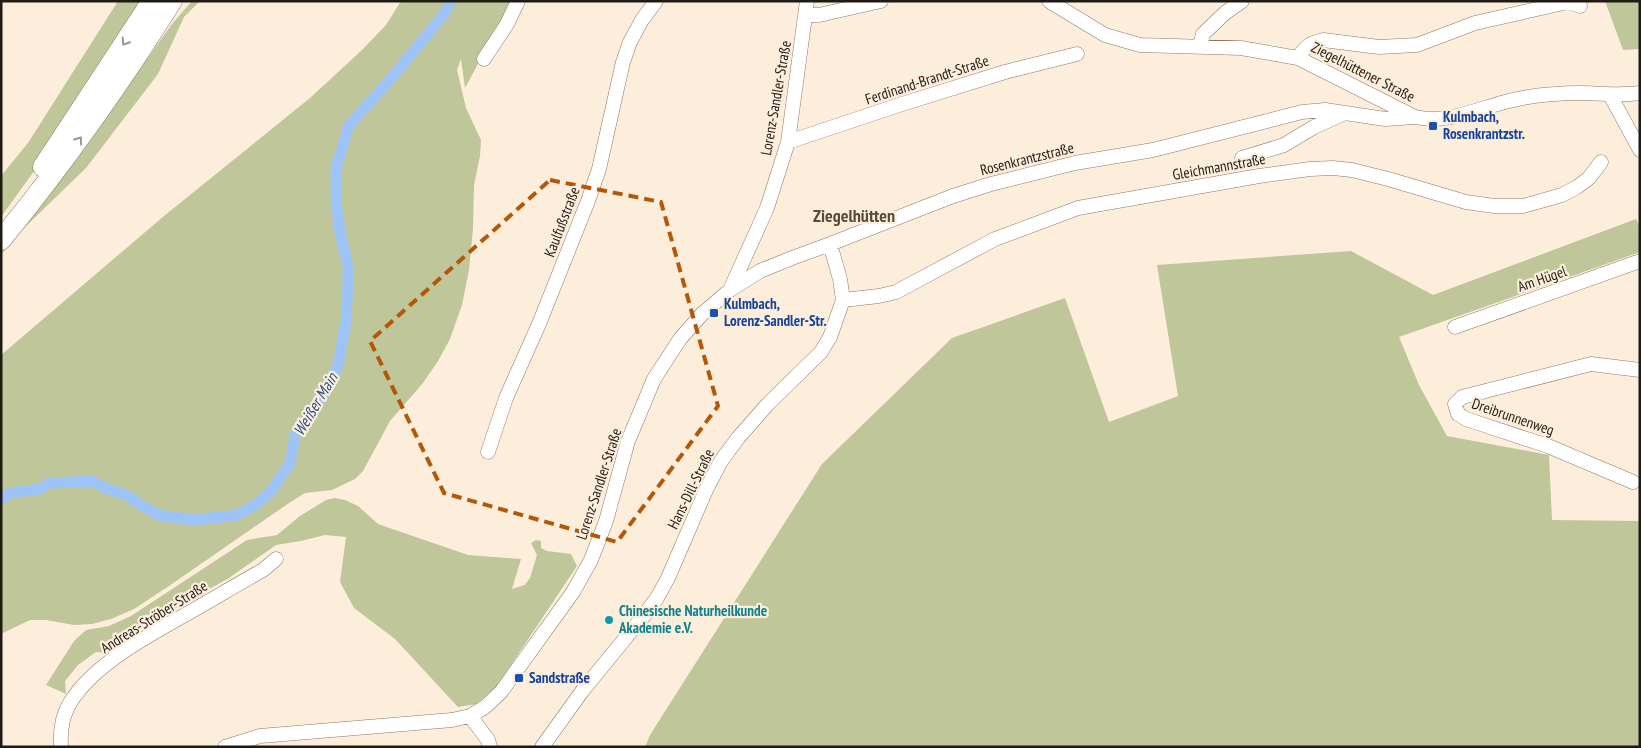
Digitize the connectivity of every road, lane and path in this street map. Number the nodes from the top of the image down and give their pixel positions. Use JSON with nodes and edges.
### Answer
{"nodes":[{"id":1,"x":152,"y":1,"type":"edge"},
{"id":2,"x":172,"y":1,"type":"edge"},
{"id":3,"x":185,"y":1,"type":"edge"},
{"id":4,"x":518,"y":1,"type":"edge"},
{"id":5,"x":656,"y":1,"type":"edge"},
{"id":6,"x":881,"y":1,"type":"edge"},
{"id":7,"x":1049,"y":1,"type":"edge"},
{"id":8,"x":1242,"y":1,"type":"edge"},
{"id":9,"x":1580,"y":6,"type":"dead end"},
{"id":10,"x":806,"y":8,"type":"edge"},
{"id":11,"x":150,"y":36,"type":"junction"},
{"id":12,"x":1200,"y":46,"type":"junction"},
{"id":13,"x":1077,"y":54,"type":"dead end"},
{"id":14,"x":1298,"y":58,"type":"junction"},
{"id":15,"x":484,"y":59,"type":"dead end"},
{"id":16,"x":1640,"y":93,"type":"edge"},
{"id":17,"x":1610,"y":95,"type":"junction"},
{"id":18,"x":1346,"y":112,"type":"junction"},
{"id":19,"x":1415,"y":117,"type":"junction"},
{"id":20,"x":788,"y":142,"type":"junction"},
{"id":21,"x":1640,"y":150,"type":"edge"},
{"id":22,"x":1242,"y":158,"type":"dead end"},
{"id":23,"x":1601,"y":162,"type":"dead end"},
{"id":24,"x":1,"y":225,"type":"edge"},
{"id":25,"x":1,"y":240,"type":"edge"},
{"id":26,"x":830,"y":244,"type":"junction"},
{"id":27,"x":1640,"y":261,"type":"edge"},
{"id":28,"x":730,"y":290,"type":"junction"},
{"id":29,"x":843,"y":300,"type":"junction"},
{"id":30,"x":1455,"y":327,"type":"dead end"},
{"id":31,"x":1640,"y":370,"type":"edge"},
{"id":32,"x":488,"y":452,"type":"dead end"},
{"id":33,"x":1633,"y":482,"type":"dead end"},
{"id":34,"x":276,"y":559,"type":"dead end"},
{"id":35,"x":470,"y":716,"type":"junction"},
{"id":36,"x":61,"y":747,"type":"edge"},
{"id":37,"x":225,"y":747,"type":"edge"},
{"id":38,"x":490,"y":747,"type":"edge"},
{"id":39,"x":542,"y":747,"type":"edge"}],
"edges":[{"from":1,"to":24,"type":"highway","one_way":true},
{"from":2,"to":11,"type":"highway"},
{"from":3,"to":11,"type":"highway"},
{"from":4,"to":15,"type":"street"},
{"from":5,"to":32,"type":"street","name":"Kaulfußstraße"},
{"from":6,"to":10,"type":"street","name":"Lorenz-Sandler-Straße"},
{"from":7,"to":12,"type":"street","name":"Ziegelhüttener Straße"},
{"from":8,"to":12,"type":"street"},
{"from":9,"to":14,"type":"street"},
{"from":10,"to":20,"type":"street","name":"Lorenz-Sandler-Straße"},
{"from":25,"to":11,"type":"highway","one_way":true},
{"from":12,"to":14,"type":"street","name":"Ziegelhüttener Straße"},
{"from":13,"to":20,"type":"street","name":"Ferdinand-Brandt-Straße"},
{"from":14,"to":19,"type":"street","name":"Ziegelhüttener Straße"},
{"from":16,"to":17,"type":"street","name":"Ziegelhüttener Straße"},
{"from":17,"to":19,"type":"street","name":"Ziegelhüttener Straße"},
{"from":17,"to":21,"type":"street"},
{"from":18,"to":19,"type":"street","name":"Rosenkrantzstraße"},
{"from":18,"to":22,"type":"street"},
{"from":18,"to":26,"type":"street","name":"Rosenkrantzstraße"},
{"from":20,"to":28,"type":"street","name":"Lorenz-Sandler-Straße"},
{"from":23,"to":29,"type":"street","name":"Gleichmannstraße"},
{"from":26,"to":28,"type":"street","name":"Rosenkrantzstraße"},
{"from":26,"to":29,"type":"street","name":"Hans-Dill-Straße"},
{"from":27,"to":30,"type":"street","name":"Am Hügel"},
{"from":28,"to":35,"type":"street","name":"Lorenz-Sandler-Straße"},
{"from":29,"to":39,"type":"street","name":"Hans-Dill-Straße"},
{"from":31,"to":33,"type":"street","name":"Dreibrunnenweg"},
{"from":34,"to":36,"type":"street","name":"Andreas-Ströber-Straße"},
{"from":35,"to":37,"type":"street","name":"Lorenz-Sandler-Straße"},
{"from":35,"to":38,"type":"street"}]}
